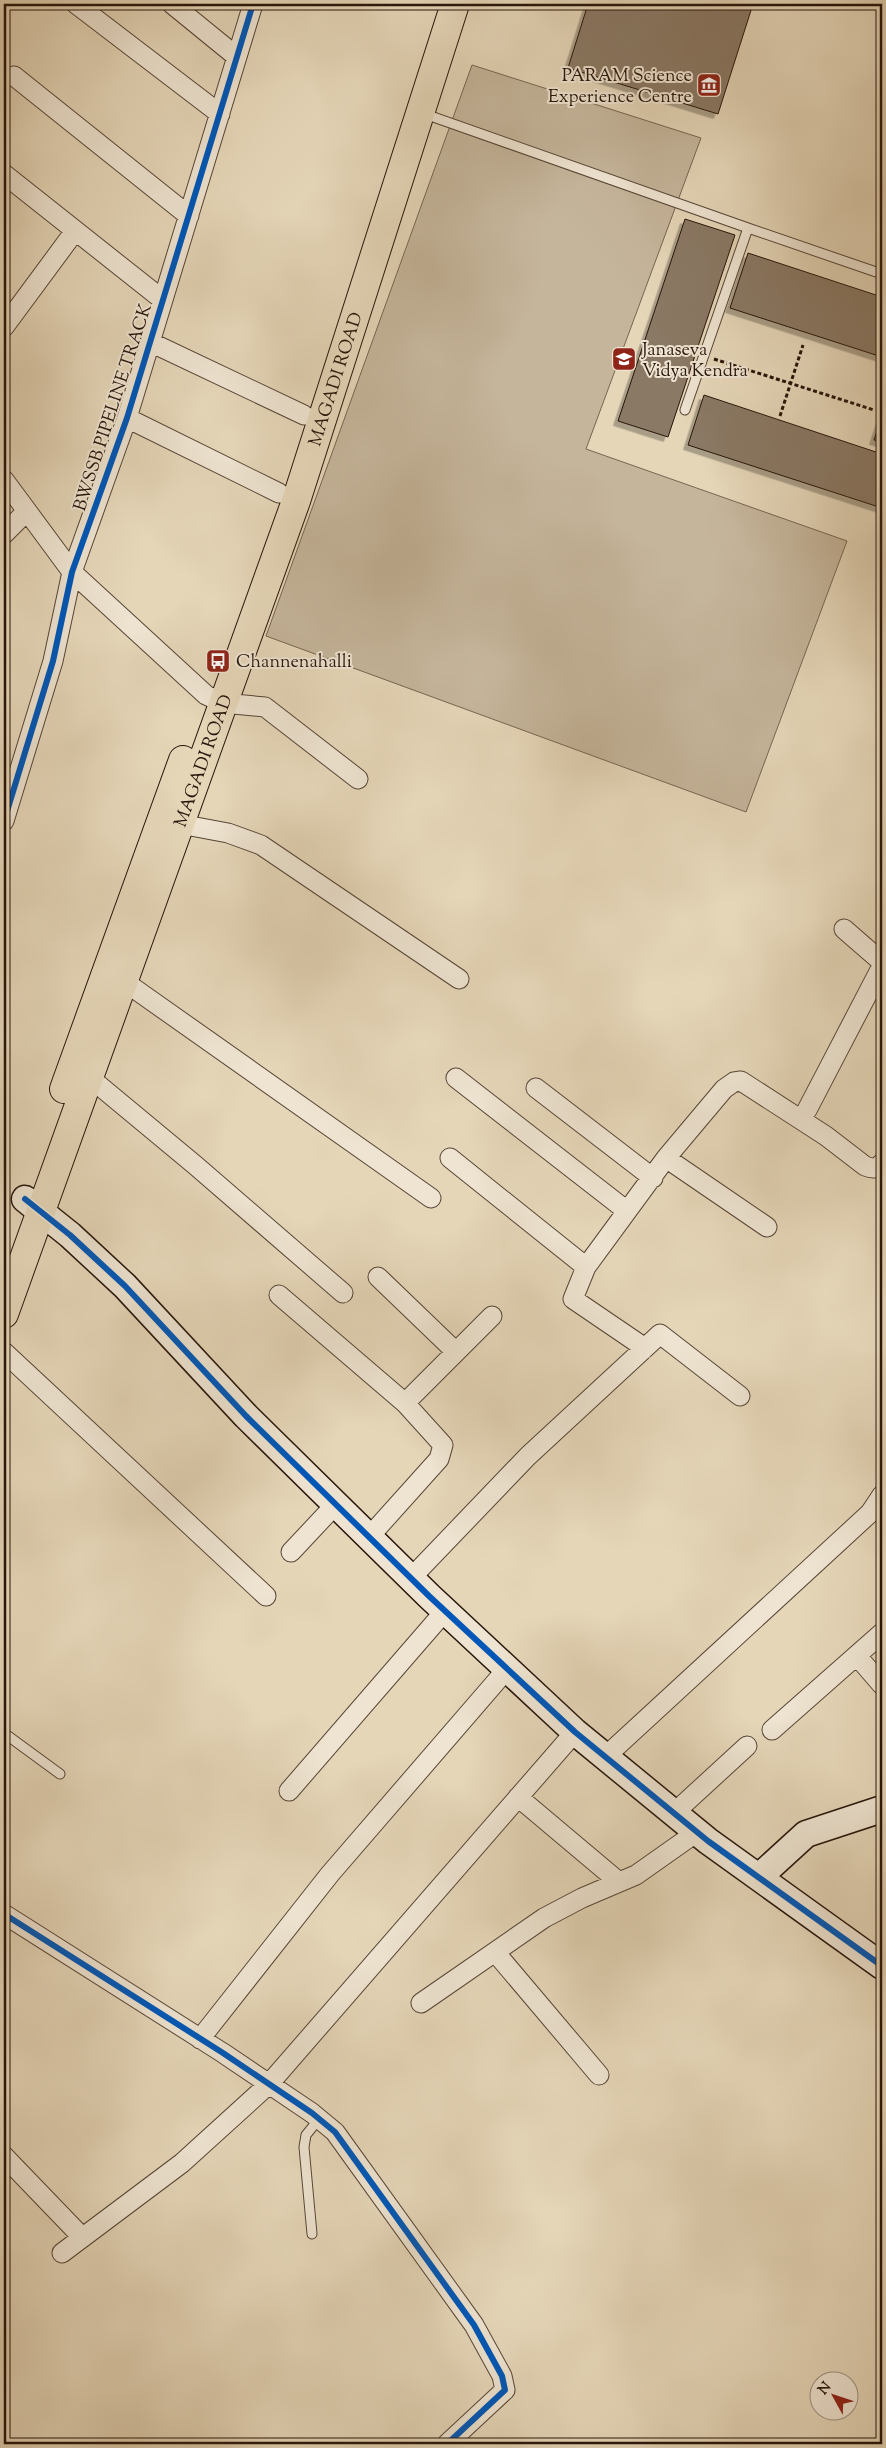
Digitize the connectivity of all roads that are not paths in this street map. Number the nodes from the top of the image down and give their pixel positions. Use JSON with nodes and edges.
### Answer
{"nodes":[{"id":1,"x":76,"y":4,"type":"edge"},
{"id":2,"x":172,"y":4,"type":"edge"},
{"id":3,"x":253,"y":4,"type":"edge"},
{"id":4,"x":436,"y":4,"type":"edge"},
{"id":5,"x":455,"y":4,"type":"edge"},
{"id":6,"x":237,"y":57,"type":"junction"},
{"id":7,"x":14,"y":76,"type":"dead end"},
{"id":8,"x":421,"y":113,"type":"junction"},
{"id":9,"x":220,"y":114,"type":"junction"},
{"id":10,"x":4,"y":174,"type":"edge"},
{"id":11,"x":189,"y":216,"type":"junction"},
{"id":12,"x":748,"y":228,"type":"junction"},
{"id":13,"x":75,"y":232,"type":"junction"},
{"id":14,"x":882,"y":274,"type":"edge"},
{"id":15,"x":163,"y":300,"type":"junction"},
{"id":16,"x":4,"y":327,"type":"edge"},
{"id":17,"x":150,"y":342,"type":"junction"},
{"id":18,"x":685,"y":410,"type":"dead end"},
{"id":19,"x":304,"y":415,"type":"junction"},
{"id":20,"x":127,"y":418,"type":"junction"},
{"id":21,"x":4,"y":480,"type":"edge"},
{"id":22,"x":279,"y":493,"type":"junction"},
{"id":23,"x":28,"y":511,"type":"junction"},
{"id":24,"x":4,"y":534,"type":"edge"},
{"id":25,"x":72,"y":572,"type":"junction"},
{"id":26,"x":215,"y":699,"type":"junction"},
{"id":27,"x":358,"y":779,"type":"dead end"},
{"id":28,"x":4,"y":822,"type":"edge"},
{"id":29,"x":180,"y":824,"type":"junction"},
{"id":30,"x":844,"y":929,"type":"dead end"},
{"id":31,"x":882,"y":962,"type":"edge"},
{"id":32,"x":882,"y":966,"type":"edge"},
{"id":33,"x":460,"y":979,"type":"dead end"},
{"id":34,"x":125,"y":982,"type":"junction"},
{"id":35,"x":89,"y":1077,"type":"junction"},
{"id":36,"x":456,"y":1078,"type":"dead end"},
{"id":37,"x":536,"y":1088,"type":"dead end"},
{"id":38,"x":806,"y":1110,"type":"dead end"},
{"id":39,"x":450,"y":1158,"type":"dead end"},
{"id":40,"x":666,"y":1158,"type":"junction"},
{"id":41,"x":882,"y":1163,"type":"edge"},
{"id":42,"x":653,"y":1178,"type":"junction"},
{"id":43,"x":431,"y":1198,"type":"dead end"},
{"id":44,"x":33,"y":1204,"type":"junction"},
{"id":45,"x":627,"y":1211,"type":"junction"},
{"id":46,"x":767,"y":1228,"type":"dead end"},
{"id":47,"x":4,"y":1258,"type":"edge"},
{"id":48,"x":586,"y":1267,"type":"junction"},
{"id":49,"x":378,"y":1277,"type":"dead end"},
{"id":50,"x":343,"y":1293,"type":"dead end"},
{"id":51,"x":279,"y":1295,"type":"dead end"},
{"id":52,"x":4,"y":1314,"type":"edge"},
{"id":53,"x":492,"y":1316,"type":"dead end"},
{"id":54,"x":645,"y":1348,"type":"junction"},
{"id":55,"x":4,"y":1352,"type":"edge"},
{"id":56,"x":456,"y":1352,"type":"junction"},
{"id":57,"x":740,"y":1396,"type":"dead end"},
{"id":58,"x":405,"y":1403,"type":"junction"},
{"id":59,"x":882,"y":1495,"type":"edge"},
{"id":60,"x":336,"y":1504,"type":"junction"},
{"id":61,"x":369,"y":1537,"type":"junction"},
{"id":62,"x":291,"y":1552,"type":"dead end"},
{"id":63,"x":411,"y":1578,"type":"junction"},
{"id":64,"x":266,"y":1596,"type":"dead end"},
{"id":65,"x":445,"y":1611,"type":"junction"},
{"id":66,"x":882,"y":1633,"type":"edge"},
{"id":67,"x":857,"y":1656,"type":"junction"},
{"id":68,"x":507,"y":1669,"type":"junction"},
{"id":69,"x":882,"y":1685,"type":"edge"},
{"id":70,"x":772,"y":1730,"type":"dead end"},
{"id":71,"x":575,"y":1732,"type":"junction"},
{"id":72,"x":4,"y":1733,"type":"edge"},
{"id":73,"x":747,"y":1746,"type":"dead end"},
{"id":74,"x":605,"y":1757,"type":"junction"},
{"id":75,"x":60,"y":1774,"type":"dead end"},
{"id":76,"x":289,"y":1791,"type":"dead end"},
{"id":77,"x":518,"y":1797,"type":"junction"},
{"id":78,"x":882,"y":1809,"type":"edge"},
{"id":79,"x":674,"y":1814,"type":"junction"},
{"id":80,"x":697,"y":1832,"type":"junction"},
{"id":81,"x":759,"y":1878,"type":"junction"},
{"id":82,"x":620,"y":1882,"type":"junction"},
{"id":83,"x":4,"y":1914,"type":"edge"},
{"id":84,"x":495,"y":1952,"type":"junction"},
{"id":85,"x":882,"y":1966,"type":"edge"},
{"id":86,"x":421,"y":2003,"type":"dead end"},
{"id":87,"x":200,"y":2039,"type":"junction"},
{"id":88,"x":599,"y":2075,"type":"dead end"},
{"id":89,"x":269,"y":2084,"type":"junction"},
{"id":90,"x":319,"y":2119,"type":"junction"},
{"id":91,"x":4,"y":2156,"type":"edge"},
{"id":92,"x":312,"y":2234,"type":"dead end"},
{"id":93,"x":82,"y":2237,"type":"junction"},
{"id":94,"x":62,"y":2253,"type":"dead end"},
{"id":95,"x":446,"y":2444,"type":"edge"}],
"edges":[{"from":1,"to":9,"type":"street"},
{"from":2,"to":6,"type":"street"},
{"from":3,"to":6,"type":"street","name":"BWSSB PIPELINE TRACK"},
{"from":4,"to":19,"type":"main road","name":"MAGADI ROAD"},
{"from":5,"to":8,"type":"main road","name":"MAGADI ROAD"},
{"from":6,"to":9,"type":"street","name":"BWSSB PIPELINE TRACK"},
{"from":7,"to":11,"type":"street"},
{"from":8,"to":12,"type":"lane"},
{"from":8,"to":26,"type":"main road","name":"MAGADI ROAD"},
{"from":9,"to":11,"type":"street","name":"BWSSB PIPELINE TRACK"},
{"from":10,"to":13,"type":"street"},
{"from":11,"to":15,"type":"street","name":"BWSSB PIPELINE TRACK"},
{"from":12,"to":14,"type":"lane"},
{"from":12,"to":18,"type":"lane"},
{"from":13,"to":15,"type":"street"},
{"from":13,"to":16,"type":"street"},
{"from":15,"to":17,"type":"street","name":"BWSSB PIPELINE TRACK"},
{"from":17,"to":19,"type":"street"},
{"from":17,"to":20,"type":"street","name":"BWSSB PIPELINE TRACK"},
{"from":19,"to":22,"type":"main road","name":"MAGADI ROAD"},
{"from":20,"to":22,"type":"street"},
{"from":20,"to":25,"type":"street","name":"BWSSB PIPELINE TRACK"},
{"from":21,"to":23,"type":"street"},
{"from":22,"to":26,"type":"main road","name":"MAGADI ROAD"},
{"from":23,"to":24,"type":"street"},
{"from":23,"to":25,"type":"street"},
{"from":25,"to":26,"type":"street"},
{"from":25,"to":28,"type":"street","name":"BWSSB PIPELINE TRACK"},
{"from":26,"to":27,"type":"street"},
{"from":26,"to":29,"type":"main road","name":"MAGADI ROAD"},
{"from":26,"to":44,"type":"main road","name":"MAGADI ROAD"},
{"from":29,"to":33,"type":"street"},
{"from":29,"to":34,"type":"main road","name":"MAGADI ROAD"},
{"from":30,"to":31,"type":"street"},
{"from":32,"to":38,"type":"street"},
{"from":34,"to":35,"type":"main road","name":"MAGADI ROAD"},
{"from":34,"to":43,"type":"street"},
{"from":35,"to":44,"type":"main road","name":"MAGADI ROAD"},
{"from":35,"to":50,"type":"street"},
{"from":36,"to":45,"type":"street"},
{"from":37,"to":42,"type":"street"},
{"from":39,"to":48,"type":"street"},
{"from":40,"to":41,"type":"street"},
{"from":40,"to":42,"type":"street"},
{"from":40,"to":46,"type":"street"},
{"from":42,"to":45,"type":"street"},
{"from":44,"to":47,"type":"main road","name":"MAGADI ROAD"},
{"from":44,"to":52,"type":"main road","name":"MAGADI ROAD"},
{"from":44,"to":60,"type":"street"},
{"from":45,"to":48,"type":"street"},
{"from":48,"to":54,"type":"street"},
{"from":49,"to":56,"type":"street"},
{"from":51,"to":58,"type":"street"},
{"from":53,"to":56,"type":"street"},
{"from":54,"to":57,"type":"street"},
{"from":54,"to":63,"type":"street"},
{"from":55,"to":64,"type":"street"},
{"from":56,"to":58,"type":"street"},
{"from":58,"to":61,"type":"street"},
{"from":59,"to":74,"type":"street"},
{"from":60,"to":61,"type":"street"},
{"from":60,"to":62,"type":"street"},
{"from":61,"to":63,"type":"street"},
{"from":63,"to":65,"type":"street"},
{"from":65,"to":68,"type":"street"},
{"from":65,"to":76,"type":"street"},
{"from":66,"to":67,"type":"street"},
{"from":67,"to":69,"type":"street"},
{"from":67,"to":70,"type":"street"},
{"from":68,"to":71,"type":"street"},
{"from":68,"to":87,"type":"street"},
{"from":71,"to":74,"type":"street"},
{"from":71,"to":77,"type":"street"},
{"from":72,"to":75,"type":"lane"},
{"from":73,"to":79,"type":"street"},
{"from":74,"to":79,"type":"street"},
{"from":77,"to":82,"type":"street"},
{"from":77,"to":89,"type":"street"},
{"from":78,"to":81,"type":"street"},
{"from":79,"to":80,"type":"street"},
{"from":80,"to":81,"type":"street"},
{"from":80,"to":82,"type":"street"},
{"from":81,"to":85,"type":"street"},
{"from":82,"to":84,"type":"street"},
{"from":83,"to":87,"type":"street"},
{"from":84,"to":86,"type":"street"},
{"from":84,"to":88,"type":"street"},
{"from":87,"to":89,"type":"street"},
{"from":89,"to":90,"type":"street"},
{"from":89,"to":93,"type":"street"},
{"from":90,"to":92,"type":"lane"},
{"from":90,"to":95,"type":"street"},
{"from":91,"to":93,"type":"street"},
{"from":93,"to":94,"type":"street"}]}
